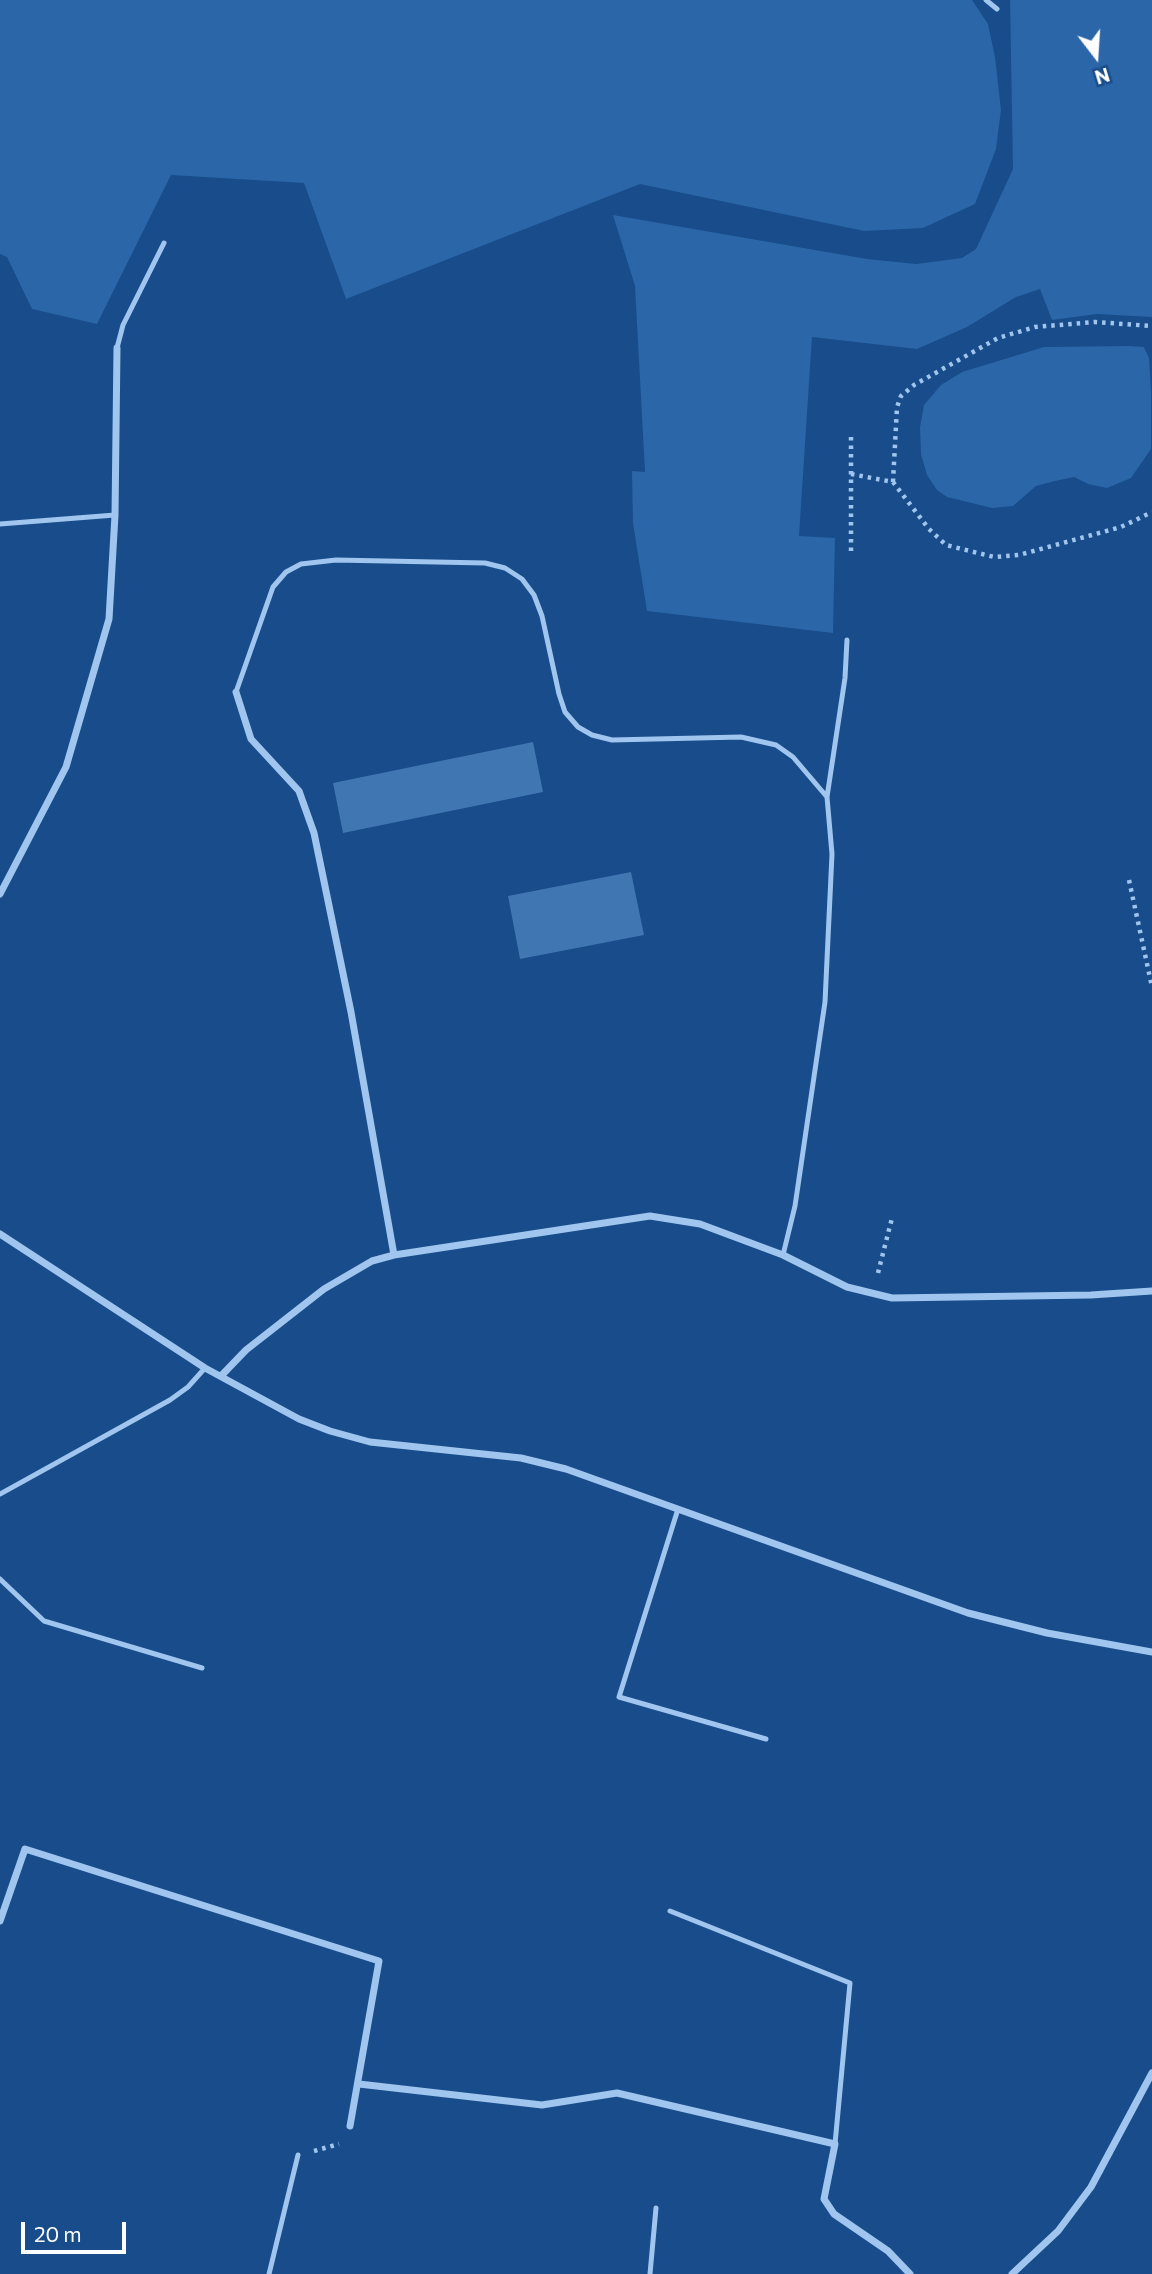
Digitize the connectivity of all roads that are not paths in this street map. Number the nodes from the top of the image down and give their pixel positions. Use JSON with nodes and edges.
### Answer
{"nodes":[{"id":1,"x":986,"y":0,"type":"edge"},
{"id":2,"x":997,"y":9,"type":"dead end"},
{"id":3,"x":164,"y":243,"type":"dead end"},
{"id":4,"x":117,"y":348,"type":"joint"},
{"id":5,"x":115,"y":514,"type":"junction"},
{"id":6,"x":0,"y":524,"type":"edge"},
{"id":7,"x":847,"y":640,"type":"dead end"},
{"id":8,"x":236,"y":692,"type":"joint"},
{"id":9,"x":827,"y":797,"type":"junction"},
{"id":10,"x":0,"y":894,"type":"edge"},
{"id":11,"x":0,"y":1234,"type":"edge"},
{"id":12,"x":394,"y":1255,"type":"junction"},
{"id":13,"x":783,"y":1255,"type":"junction"},
{"id":14,"x":1152,"y":1291,"type":"edge"},
{"id":15,"x":205,"y":1368,"type":"junction"},
{"id":16,"x":221,"y":1376,"type":"junction"},
{"id":17,"x":0,"y":1494,"type":"edge"},
{"id":18,"x":678,"y":1509,"type":"junction"},
{"id":19,"x":0,"y":1579,"type":"edge"},
{"id":20,"x":1152,"y":1652,"type":"edge"},
{"id":21,"x":202,"y":1668,"type":"dead end"},
{"id":22,"x":766,"y":1739,"type":"dead end"},
{"id":23,"x":670,"y":1911,"type":"dead end"},
{"id":24,"x":0,"y":1921,"type":"edge"},
{"id":25,"x":1152,"y":2073,"type":"edge"},
{"id":26,"x":359,"y":2084,"type":"junction"},
{"id":27,"x":350,"y":2126,"type":"road end"},
{"id":28,"x":835,"y":2144,"type":"junction"},
{"id":29,"x":298,"y":2155,"type":"road end"},
{"id":30,"x":656,"y":2208,"type":"dead end"},
{"id":31,"x":269,"y":2274,"type":"edge"},
{"id":32,"x":650,"y":2274,"type":"edge"},
{"id":33,"x":910,"y":2274,"type":"edge"},
{"id":34,"x":1012,"y":2274,"type":"edge"}],
"edges":[{"from":1,"to":2,"type":"lane"},
{"from":3,"to":4,"type":"lane"},
{"from":4,"to":5,"type":"street"},
{"from":5,"to":6,"type":"lane"},
{"from":5,"to":10,"type":"street"},
{"from":7,"to":9,"type":"lane"},
{"from":8,"to":9,"type":"lane"},
{"from":8,"to":12,"type":"street"},
{"from":9,"to":13,"type":"lane"},
{"from":11,"to":15,"type":"street"},
{"from":12,"to":13,"type":"street"},
{"from":12,"to":16,"type":"street"},
{"from":13,"to":14,"type":"street"},
{"from":15,"to":16,"type":"street"},
{"from":15,"to":17,"type":"lane"},
{"from":16,"to":18,"type":"street"},
{"from":18,"to":20,"type":"street"},
{"from":18,"to":22,"type":"lane"},
{"from":19,"to":21,"type":"lane"},
{"from":23,"to":28,"type":"lane"},
{"from":24,"to":26,"type":"street"},
{"from":25,"to":34,"type":"street"},
{"from":26,"to":27,"type":"street"},
{"from":26,"to":28,"type":"street"},
{"from":28,"to":33,"type":"street"},
{"from":29,"to":31,"type":"lane"},
{"from":30,"to":32,"type":"lane"}]}
